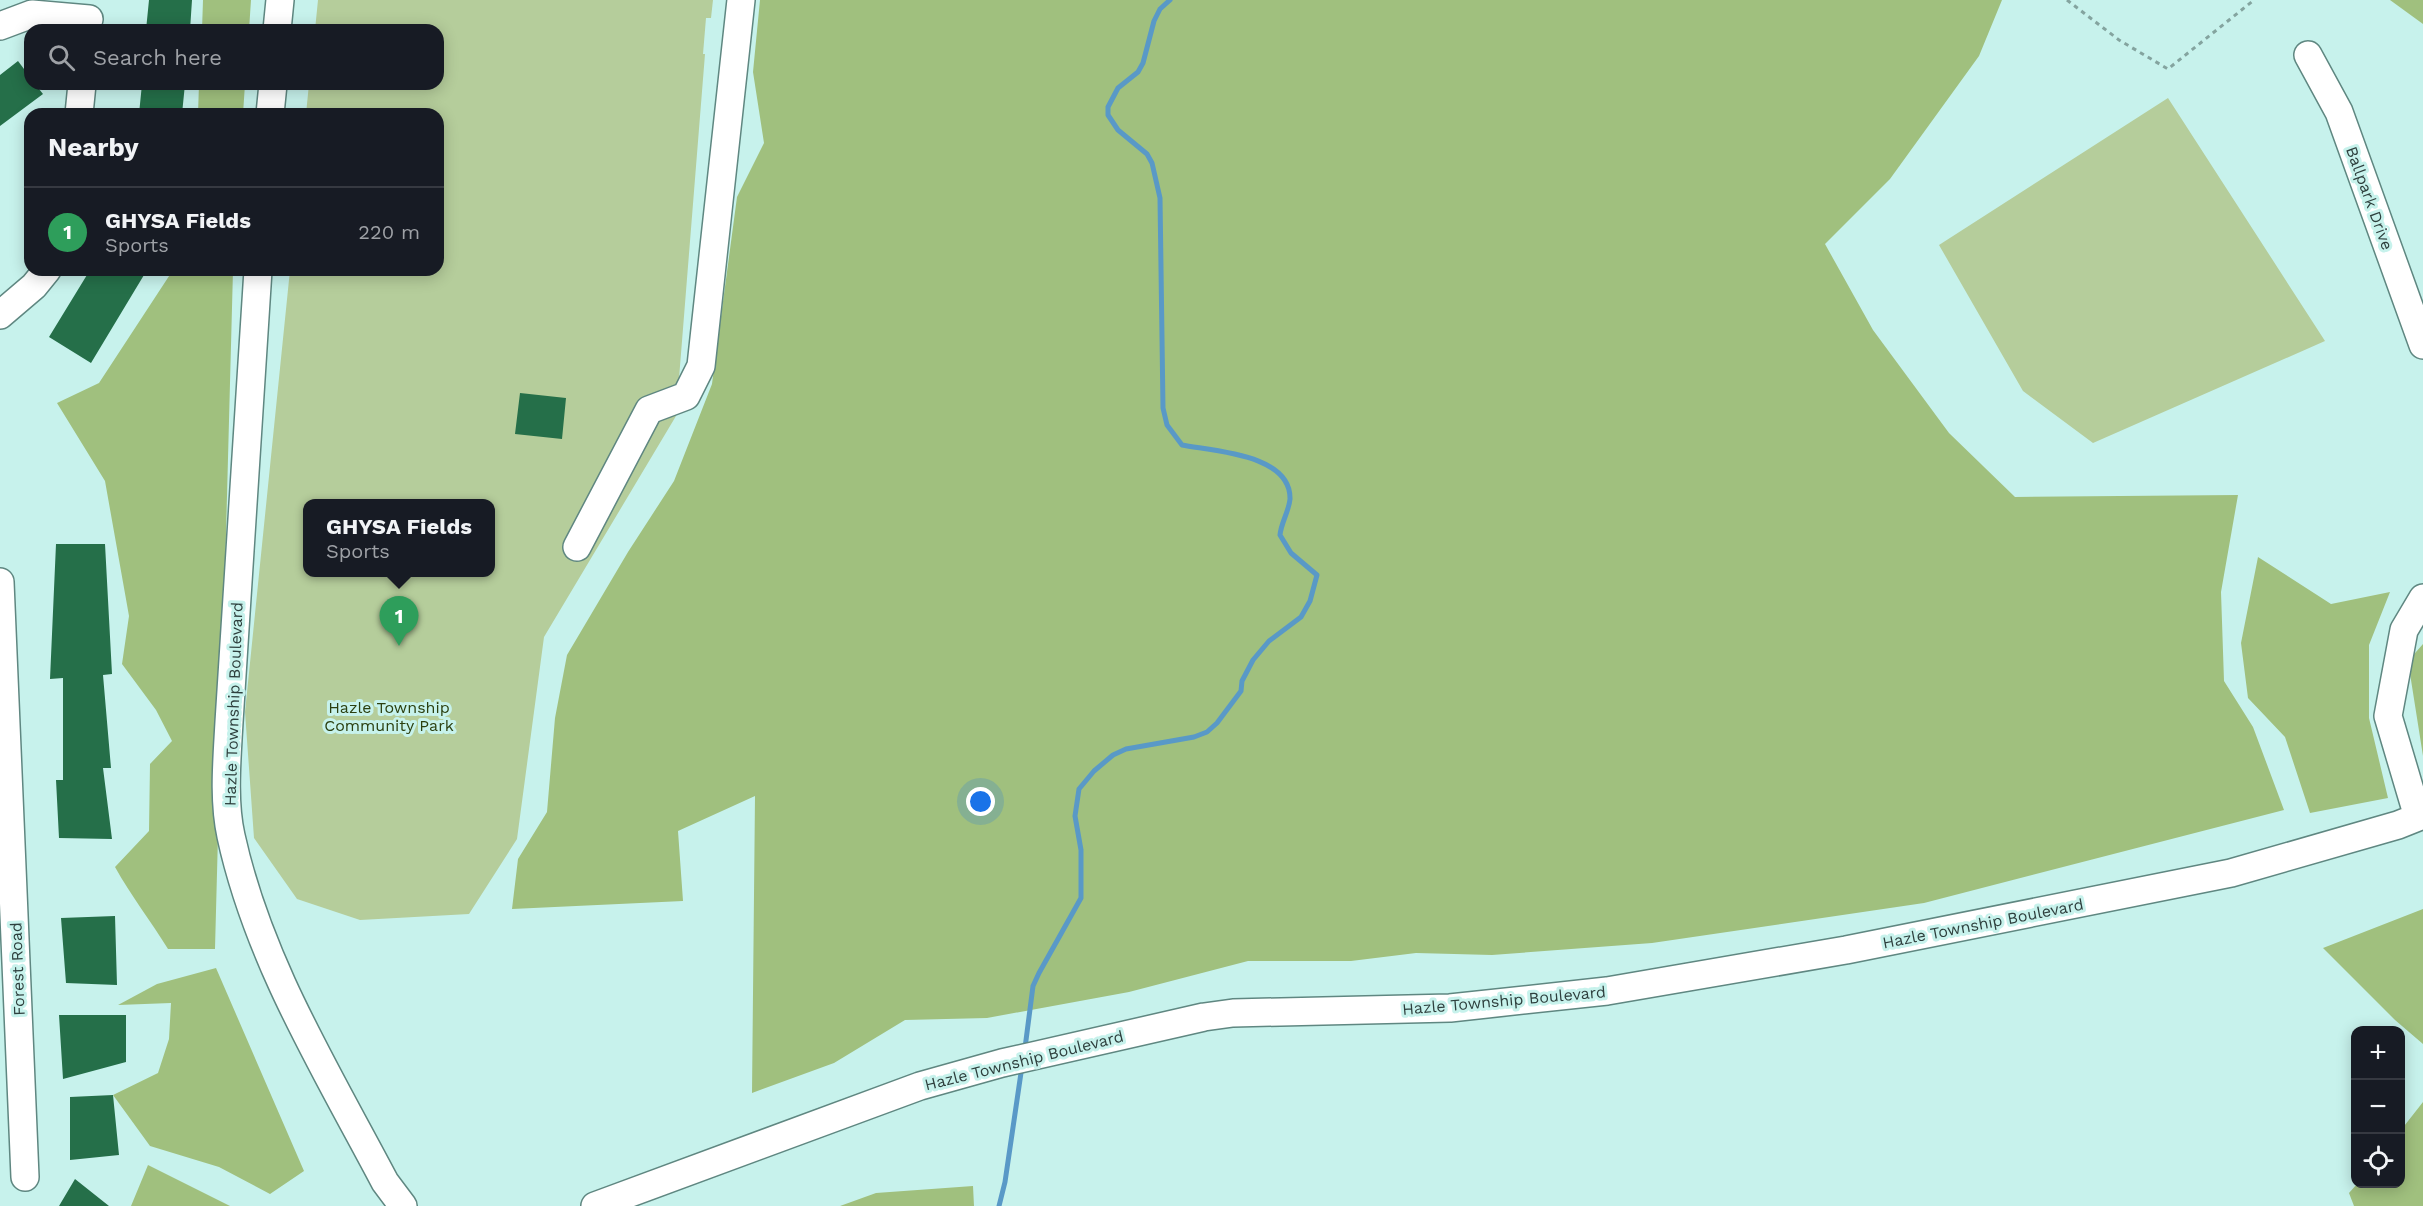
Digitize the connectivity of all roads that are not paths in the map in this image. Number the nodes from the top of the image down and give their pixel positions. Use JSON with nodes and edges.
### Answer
{"nodes":[{"id":1,"x":280,"y":0,"type":"edge"},
{"id":2,"x":741,"y":0,"type":"edge"},
{"id":3,"x":90,"y":16,"type":"edge"},
{"id":4,"x":278,"y":24,"type":"edge"},
{"id":5,"x":0,"y":26,"type":"edge"},
{"id":6,"x":2308,"y":55,"type":"dead end"},
{"id":7,"x":81,"y":90,"type":"edge"},
{"id":8,"x":272,"y":90,"type":"edge"},
{"id":9,"x":80,"y":108,"type":"edge"},
{"id":10,"x":271,"y":108,"type":"edge"},
{"id":11,"x":42,"y":276,"type":"edge"},
{"id":12,"x":258,"y":276,"type":"edge"},
{"id":13,"x":0,"y":315,"type":"edge"},
{"id":14,"x":2423,"y":345,"type":"edge"},
{"id":15,"x":577,"y":547,"type":"dead end"},
{"id":16,"x":0,"y":582,"type":"edge"},
{"id":17,"x":2423,"y":598,"type":"edge"},
{"id":18,"x":2420,"y":816,"type":"edge"},
{"id":19,"x":25,"y":1177,"type":"dead end"},
{"id":20,"x":403,"y":1206,"type":"edge"},
{"id":21,"x":595,"y":1206,"type":"edge"}],
"edges":[{"from":1,"to":4,"type":"street"},
{"from":2,"to":15,"type":"street"},
{"from":3,"to":5,"type":"street"},
{"from":6,"to":14,"type":"street","name":"Ballpark Drive"},
{"from":7,"to":9,"type":"street"},
{"from":8,"to":10,"type":"street"},
{"from":11,"to":13,"type":"street"},
{"from":12,"to":20,"type":"street","name":"Hazle Township Boulevard"},
{"from":16,"to":19,"type":"street","name":"Forest Road"},
{"from":17,"to":18,"type":"street"},
{"from":18,"to":21,"type":"street","name":"Hazle Township Boulevard"}]}
